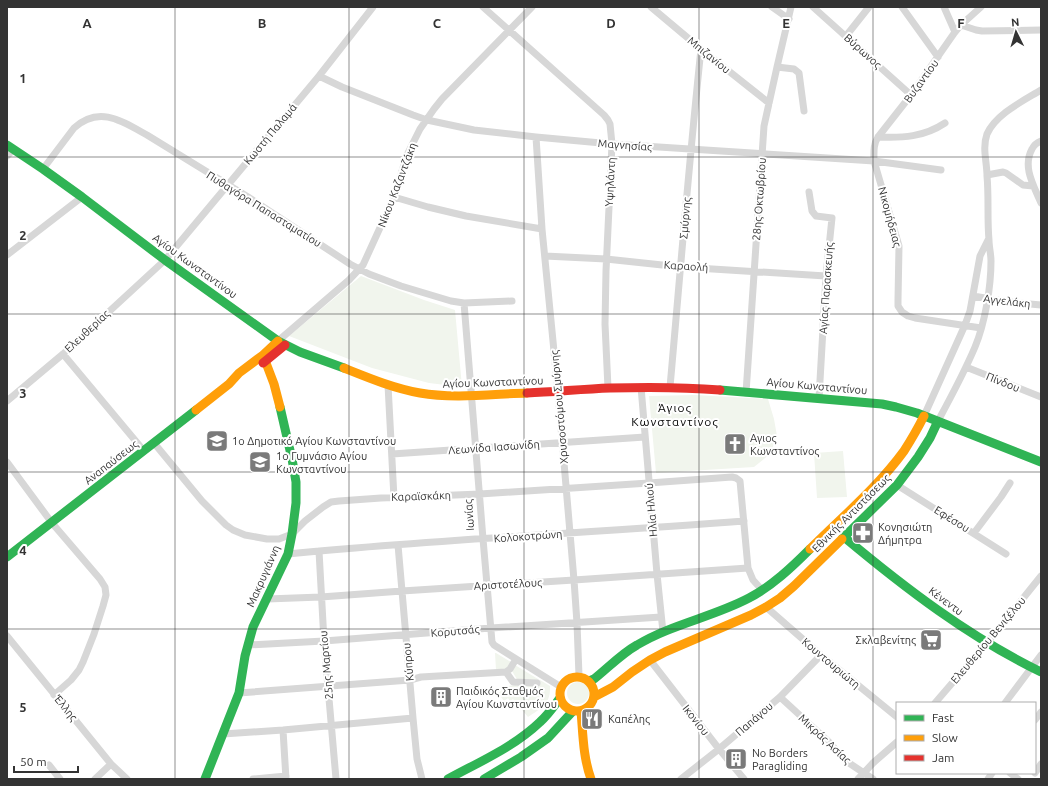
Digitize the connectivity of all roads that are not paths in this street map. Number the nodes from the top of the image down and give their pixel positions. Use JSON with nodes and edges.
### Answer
{"nodes":[{"id":1,"x":373,"y":7,"type":"edge"},
{"id":2,"x":483,"y":7,"type":"edge"},
{"id":3,"x":532,"y":7,"type":"edge"},
{"id":4,"x":651,"y":7,"type":"edge"},
{"id":5,"x":772,"y":7,"type":"edge"},
{"id":6,"x":791,"y":7,"type":"edge"},
{"id":7,"x":813,"y":7,"type":"edge"},
{"id":8,"x":869,"y":7,"type":"edge"},
{"id":9,"x":902,"y":7,"type":"edge"},
{"id":10,"x":944,"y":7,"type":"edge"},
{"id":11,"x":981,"y":7,"type":"edge"},
{"id":12,"x":788,"y":19,"type":"junction"},
{"id":13,"x":961,"y":25,"type":"junction"},
{"id":14,"x":510,"y":30,"type":"junction"},
{"id":15,"x":1041,"y":30,"type":"edge"},
{"id":16,"x":954,"y":32,"type":"junction"},
{"id":17,"x":846,"y":36,"type":"junction"},
{"id":18,"x":701,"y":49,"type":"junction"},
{"id":19,"x":938,"y":57,"type":"junction"},
{"id":20,"x":777,"y":66,"type":"junction"},
{"id":21,"x":319,"y":76,"type":"junction"},
{"id":22,"x":1041,"y":90,"type":"edge"},
{"id":23,"x":911,"y":95,"type":"junction"},
{"id":24,"x":769,"y":103,"type":"junction"},
{"id":25,"x":804,"y":111,"type":"dead end"},
{"id":26,"x":427,"y":120,"type":"junction"},
{"id":27,"x":945,"y":123,"type":"dead end"},
{"id":28,"x":536,"y":137,"type":"junction"},
{"id":29,"x":878,"y":137,"type":"junction"},
{"id":30,"x":1041,"y":141,"type":"edge"},
{"id":31,"x":612,"y":144,"type":"junction"},
{"id":32,"x":690,"y":149,"type":"junction"},
{"id":33,"x":9,"y":150,"type":"edge"},
{"id":34,"x":762,"y":154,"type":"junction"},
{"id":35,"x":874,"y":161,"type":"junction"},
{"id":36,"x":43,"y":169,"type":"junction"},
{"id":37,"x":941,"y":170,"type":"dead end"},
{"id":38,"x":988,"y":175,"type":"junction"},
{"id":39,"x":228,"y":185,"type":"junction"},
{"id":40,"x":1033,"y":186,"type":"junction"},
{"id":41,"x":809,"y":192,"type":"dead end"},
{"id":42,"x":82,"y":197,"type":"junction"},
{"id":43,"x":394,"y":197,"type":"junction"},
{"id":44,"x":1041,"y":203,"type":"edge"},
{"id":45,"x":542,"y":229,"type":"junction"},
{"id":46,"x":988,"y":239,"type":"junction"},
{"id":47,"x":7,"y":255,"type":"edge"},
{"id":48,"x":545,"y":256,"type":"junction"},
{"id":49,"x":606,"y":259,"type":"junction"},
{"id":50,"x":166,"y":260,"type":"junction"},
{"id":51,"x":681,"y":266,"type":"junction"},
{"id":52,"x":360,"y":270,"type":"junction"},
{"id":53,"x":754,"y":271,"type":"junction"},
{"id":54,"x":826,"y":276,"type":"junction"},
{"id":55,"x":973,"y":296,"type":"junction"},
{"id":56,"x":987,"y":298,"type":"junction"},
{"id":57,"x":512,"y":301,"type":"dead end"},
{"id":58,"x":464,"y":304,"type":"junction"},
{"id":59,"x":1041,"y":305,"type":"edge"},
{"id":60,"x":965,"y":325,"type":"junction"},
{"id":61,"x":981,"y":328,"type":"junction"},
{"id":62,"x":281,"y":343,"type":"junction"},
{"id":63,"x":63,"y":354,"type":"junction"},
{"id":64,"x":264,"y":358,"type":"junction"},
{"id":65,"x":966,"y":367,"type":"junction"},
{"id":66,"x":388,"y":386,"type":"junction"},
{"id":67,"x":641,"y":387,"type":"junction"},
{"id":68,"x":670,"y":387,"type":"junction"},
{"id":69,"x":608,"y":388,"type":"junction"},
{"id":70,"x":558,"y":392,"type":"junction"},
{"id":71,"x":746,"y":393,"type":"junction"},
{"id":72,"x":471,"y":396,"type":"junction"},
{"id":73,"x":1041,"y":397,"type":"edge"},
{"id":74,"x":819,"y":398,"type":"junction"},
{"id":75,"x":7,"y":401,"type":"edge"},
{"id":76,"x":924,"y":416,"type":"junction"},
{"id":77,"x":938,"y":421,"type":"junction"},
{"id":78,"x":645,"y":437,"type":"junction"},
{"id":79,"x":154,"y":443,"type":"junction"},
{"id":80,"x":563,"y":443,"type":"junction"},
{"id":81,"x":476,"y":448,"type":"junction"},
{"id":82,"x":144,"y":451,"type":"junction"},
{"id":83,"x":392,"y":454,"type":"junction"},
{"id":84,"x":7,"y":462,"type":"edge"},
{"id":85,"x":1041,"y":462,"type":"edge"},
{"id":86,"x":1010,"y":483,"type":"dead end"},
{"id":87,"x":649,"y":484,"type":"junction"},
{"id":88,"x":897,"y":485,"type":"junction"},
{"id":89,"x":566,"y":488,"type":"junction"},
{"id":90,"x":480,"y":494,"type":"junction"},
{"id":91,"x":394,"y":498,"type":"junction"},
{"id":92,"x":744,"y":520,"type":"junction"},
{"id":93,"x":52,"y":523,"type":"junction"},
{"id":94,"x":653,"y":528,"type":"junction"},
{"id":95,"x":974,"y":533,"type":"junction"},
{"id":96,"x":292,"y":534,"type":"junction"},
{"id":97,"x":570,"y":534,"type":"junction"},
{"id":98,"x":844,"y":538,"type":"junction"},
{"id":99,"x":482,"y":539,"type":"junction"},
{"id":100,"x":398,"y":545,"type":"junction"},
{"id":101,"x":318,"y":551,"type":"junction"},
{"id":102,"x":288,"y":554,"type":"junction"},
{"id":103,"x":1006,"y":554,"type":"dead end"},
{"id":104,"x":7,"y":557,"type":"edge"},
{"id":105,"x":748,"y":568,"type":"junction"},
{"id":106,"x":657,"y":574,"type":"junction"},
{"id":107,"x":1041,"y":576,"type":"edge"},
{"id":108,"x":574,"y":580,"type":"junction"},
{"id":109,"x":487,"y":585,"type":"junction"},
{"id":110,"x":762,"y":590,"type":"junction"},
{"id":111,"x":402,"y":591,"type":"junction"},
{"id":112,"x":321,"y":597,"type":"junction"},
{"id":113,"x":267,"y":599,"type":"junction"},
{"id":114,"x":766,"y":607,"type":"junction"},
{"id":115,"x":661,"y":617,"type":"junction"},
{"id":116,"x":577,"y":623,"type":"junction"},
{"id":117,"x":491,"y":628,"type":"junction"},
{"id":118,"x":663,"y":632,"type":"junction"},
{"id":119,"x":406,"y":635,"type":"junction"},
{"id":120,"x":7,"y":636,"type":"edge"},
{"id":121,"x":324,"y":641,"type":"junction"},
{"id":122,"x":987,"y":643,"type":"junction"},
{"id":123,"x":248,"y":645,"type":"junction"},
{"id":124,"x":821,"y":655,"type":"junction"},
{"id":125,"x":1041,"y":655,"type":"edge"},
{"id":126,"x":516,"y":659,"type":"junction"},
{"id":127,"x":650,"y":660,"type":"junction"},
{"id":128,"x":1032,"y":667,"type":"junction"},
{"id":129,"x":506,"y":672,"type":"junction"},
{"id":130,"x":1041,"y":672,"type":"edge"},
{"id":131,"x":579,"y":676,"type":"junction"},
{"id":132,"x":410,"y":680,"type":"junction"},
{"id":133,"x":589,"y":681,"type":"junction"},
{"id":134,"x":537,"y":683,"type":"dead end"},
{"id":135,"x":328,"y":686,"type":"junction"},
{"id":136,"x":561,"y":687,"type":"junction"},
{"id":137,"x":239,"y":693,"type":"junction"},
{"id":138,"x":54,"y":695,"type":"junction"},
{"id":139,"x":594,"y":697,"type":"junction"},
{"id":140,"x":780,"y":697,"type":"junction"},
{"id":141,"x":560,"y":698,"type":"junction"},
{"id":142,"x":936,"y":702,"type":"edge"},
{"id":143,"x":1006,"y":702,"type":"edge"},
{"id":144,"x":577,"y":711,"type":"junction"},
{"id":145,"x":896,"y":716,"type":"edge"},
{"id":146,"x":412,"y":718,"type":"junction"},
{"id":147,"x":331,"y":726,"type":"junction"},
{"id":148,"x":283,"y":730,"type":"junction"},
{"id":149,"x":223,"y":734,"type":"junction"},
{"id":150,"x":896,"y":743,"type":"edge"},
{"id":151,"x":719,"y":749,"type":"junction"},
{"id":152,"x":111,"y":764,"type":"junction"},
{"id":153,"x":49,"y":765,"type":"dead end"},
{"id":154,"x":864,"y":773,"type":"junction"},
{"id":155,"x":286,"y":777,"type":"edge"},
{"id":156,"x":587,"y":777,"type":"edge"},
{"id":157,"x":60,"y":779,"type":"edge"},
{"id":158,"x":95,"y":779,"type":"edge"},
{"id":159,"x":127,"y":779,"type":"edge"},
{"id":160,"x":205,"y":779,"type":"edge"},
{"id":161,"x":253,"y":779,"type":"edge"},
{"id":162,"x":336,"y":779,"type":"edge"},
{"id":163,"x":422,"y":779,"type":"edge"},
{"id":164,"x":448,"y":779,"type":"edge"},
{"id":165,"x":484,"y":779,"type":"edge"},
{"id":166,"x":681,"y":779,"type":"edge"},
{"id":167,"x":744,"y":779,"type":"edge"},
{"id":168,"x":858,"y":779,"type":"edge"},
{"id":169,"x":873,"y":779,"type":"edge"}],
"edges":[{"from":1,"to":21,"type":"street","name":"Κωστή Παλαμά"},
{"from":2,"to":14,"type":"street","name":"Υψηλάντη"},
{"from":3,"to":14,"type":"street","name":"Νίκου Καζαντζάκη"},
{"from":4,"to":18,"type":"street","name":"Μπιζανίου"},
{"from":5,"to":12,"type":"street"},
{"from":6,"to":12,"type":"street","name":"28ης Οκτωβρίου"},
{"from":7,"to":17,"type":"street","name":"Βύρωνος"},
{"from":8,"to":17,"type":"street"},
{"from":9,"to":19,"type":"street"},
{"from":10,"to":16,"type":"street"},
{"from":11,"to":13,"type":"street","name":"Βυζαντίου"},
{"from":12,"to":20,"type":"street","name":"28ης Οκτωβρίου"},
{"from":13,"to":15,"type":"street"},
{"from":13,"to":16,"type":"street","name":"Βυζαντίου"},
{"from":14,"to":26,"type":"street","name":"Νίκου Καζαντζάκη"},
{"from":14,"to":31,"type":"street","name":"Υψηλάντη"},
{"from":16,"to":19,"type":"street","name":"Βυζαντίου"},
{"from":17,"to":23,"type":"street","name":"Βύρωνος"},
{"from":18,"to":24,"type":"street","name":"Μπιζανίου"},
{"from":18,"to":32,"type":"street","name":"Σμύρνης"},
{"from":19,"to":23,"type":"street","name":"Βυζαντίου"},
{"from":20,"to":24,"type":"street","name":"28ης Οκτωβρίου"},
{"from":20,"to":25,"type":"street"},
{"from":21,"to":26,"type":"street","name":"Μαγνησίας"},
{"from":21,"to":39,"type":"street","name":"Κωστή Παλαμά"},
{"from":22,"to":38,"type":"street","name":"Εθνικής Αντιστάσεως"},
{"from":23,"to":29,"type":"street","name":"Βυζαντίου"},
{"from":24,"to":34,"type":"street","name":"28ης Οκτωβρίου"},
{"from":26,"to":28,"type":"street","name":"Μαγνησίας"},
{"from":26,"to":43,"type":"street","name":"Νίκου Καζαντζάκη"},
{"from":27,"to":29,"type":"street"},
{"from":28,"to":31,"type":"street","name":"Μαγνησίας"},
{"from":28,"to":45,"type":"street","name":"Χρυσοστόμου Σμύρνης"},
{"from":29,"to":35,"type":"street","name":"Βυζαντίου"},
{"from":30,"to":40,"type":"street"},
{"from":31,"to":32,"type":"street","name":"Μαγνησίας"},
{"from":31,"to":49,"type":"street","name":"Υψηλάντη"},
{"from":32,"to":34,"type":"street","name":"Μαγνησίας"},
{"from":32,"to":51,"type":"street","name":"Σμύρνης"},
{"from":33,"to":36,"type":"main road","name":"Αγίου Κωνσταντίνου"},
{"from":34,"to":35,"type":"street","name":"Μαγνησίας"},
{"from":34,"to":53,"type":"street","name":"28ης Οκτωβρίου"},
{"from":35,"to":37,"type":"street","name":"Μαγνησίας"},
{"from":35,"to":60,"type":"street","name":"Νικομήδειας"},
{"from":36,"to":39,"type":"street","name":"Πυθαγόρα Παπασταματίου"},
{"from":36,"to":42,"type":"main road","name":"Αγίου Κωνσταντίνου"},
{"from":38,"to":40,"type":"street"},
{"from":38,"to":46,"type":"street","name":"Εθνικής Αντιστάσεως"},
{"from":39,"to":50,"type":"street","name":"Κωστή Παλαμά"},
{"from":39,"to":52,"type":"street","name":"Πυθαγόρα Παπασταματίου"},
{"from":40,"to":44,"type":"street"},
{"from":41,"to":54,"type":"street","name":"Αγίας Παρασκευής"},
{"from":42,"to":47,"type":"street"},
{"from":42,"to":50,"type":"main road","name":"Αγίου Κωνσταντίνου"},
{"from":43,"to":45,"type":"street"},
{"from":43,"to":52,"type":"street","name":"Νίκου Καζαντζάκη"},
{"from":45,"to":48,"type":"street","name":"Χρυσοστόμου Σμύρνης"},
{"from":46,"to":55,"type":"street","name":"Εθνικής Αντιστάσεως"},
{"from":46,"to":56,"type":"street","name":"Εθνικής Αντιστάσεως"},
{"from":48,"to":49,"type":"street","name":"Καραολή"},
{"from":48,"to":70,"type":"street","name":"Χρυσοστόμου Σμύρνης"},
{"from":49,"to":51,"type":"street","name":"Καραολή"},
{"from":49,"to":69,"type":"street","name":"Υψηλάντη"},
{"from":50,"to":62,"type":"main road","name":"Αγίου Κωνσταντίνου"},
{"from":50,"to":63,"type":"street","name":"Ελευθερίας"},
{"from":51,"to":53,"type":"street","name":"Καραολή"},
{"from":51,"to":68,"type":"street","name":"Σμύρνης"},
{"from":52,"to":58,"type":"street","name":"Πυθαγόρα Παπασταματίου"},
{"from":52,"to":62,"type":"street","name":"Νίκου Καζαντζάκη"},
{"from":53,"to":54,"type":"street","name":"Καραολή"},
{"from":53,"to":71,"type":"street","name":"28ης Οκτωβρίου"},
{"from":54,"to":74,"type":"street","name":"Αγίας Παρασκευής"},
{"from":55,"to":56,"type":"street","name":"Αγγελάκη"},
{"from":55,"to":60,"type":"street","name":"Εθνικής Αντιστάσεως"},
{"from":56,"to":59,"type":"street","name":"Αγγελάκη"},
{"from":56,"to":61,"type":"street","name":"Εθνικής Αντιστάσεως"},
{"from":57,"to":58,"type":"street","name":"Πυθαγόρα Παπασταματίου"},
{"from":58,"to":72,"type":"street","name":"Ιωνίας"},
{"from":60,"to":61,"type":"street","name":"Νικομήδειας"},
{"from":60,"to":76,"type":"street","name":"Εθνικής Αντιστάσεως"},
{"from":61,"to":65,"type":"street","name":"Εθνικής Αντιστάσεως"},
{"from":62,"to":64,"type":"main road","name":"Αναπαύσεως"},
{"from":62,"to":66,"type":"main road","name":"Αγίου Κωνσταντίνου"},
{"from":63,"to":75,"type":"street","name":"Ελευθερίας"},
{"from":63,"to":82,"type":"street"},
{"from":64,"to":79,"type":"main road","name":"Αναπαύσεως"},
{"from":64,"to":96,"type":"main road","name":"Μακρυγιάννη"},
{"from":65,"to":73,"type":"street","name":"Πίνδου"},
{"from":65,"to":77,"type":"street","name":"Εθνικής Αντιστάσεως"},
{"from":66,"to":72,"type":"main road","name":"Αγίου Κωνσταντίνου"},
{"from":66,"to":83,"type":"street"},
{"from":67,"to":68,"type":"main road","name":"Αγίου Κωνσταντίνου"},
{"from":67,"to":69,"type":"main road","name":"Αγίου Κωνσταντίνου"},
{"from":67,"to":78,"type":"street","name":"Ηλία Ηλιού"},
{"from":68,"to":71,"type":"main road","name":"Αγίου Κωνσταντίνου"},
{"from":69,"to":70,"type":"main road","name":"Αγίου Κωνσταντίνου"},
{"from":70,"to":72,"type":"main road","name":"Αγίου Κωνσταντίνου"},
{"from":70,"to":80,"type":"street","name":"Χρυσοστόμου Σμύρνης"},
{"from":71,"to":74,"type":"main road","name":"Αγίου Κωνσταντίνου"},
{"from":72,"to":81,"type":"street","name":"Ιωνίας"},
{"from":74,"to":76,"type":"main road","name":"Αγίου Κωνσταντίνου"},
{"from":76,"to":77,"type":"main road","name":"Αγίου Κωνσταντίνου"},
{"from":76,"to":110,"type":"main road","name":"Εθνικής Αντιστάσεως"},
{"from":77,"to":85,"type":"main road","name":"Αγίου Κωνσταντίνου"},
{"from":77,"to":88,"type":"main road","name":"Εθνικής Αντιστάσεως"},
{"from":78,"to":80,"type":"street","name":"Λεωνίδα Ιασωνίδη"},
{"from":78,"to":87,"type":"street","name":"Ηλία Ηλιού"},
{"from":79,"to":82,"type":"main road","name":"Αναπαύσεως"},
{"from":79,"to":96,"type":"street","name":"Καραϊσκάκη"},
{"from":80,"to":81,"type":"street","name":"Λεωνίδα Ιασωνίδη"},
{"from":80,"to":89,"type":"street","name":"Χρυσοστόμου Σμύρνης"},
{"from":81,"to":83,"type":"street","name":"Λεωνίδα Ιασωνίδη"},
{"from":81,"to":90,"type":"street","name":"Ιωνίας"},
{"from":82,"to":93,"type":"main road","name":"Αναπαύσεως"},
{"from":83,"to":91,"type":"street"},
{"from":84,"to":93,"type":"street"},
{"from":86,"to":95,"type":"street"},
{"from":87,"to":89,"type":"street","name":"Καραϊσκάκη"},
{"from":87,"to":92,"type":"street","name":"Καραϊσκάκη"},
{"from":87,"to":94,"type":"street","name":"Ηλία Ηλιού"},
{"from":88,"to":95,"type":"street","name":"Εφέσου"},
{"from":88,"to":98,"type":"main road","name":"Εθνικής Αντιστάσεως"},
{"from":89,"to":90,"type":"street","name":"Καραϊσκάκη"},
{"from":89,"to":97,"type":"street","name":"Χρυσοστόμου Σμύρνης"},
{"from":90,"to":91,"type":"street","name":"Καραϊσκάκη"},
{"from":90,"to":99,"type":"street","name":"Ιωνίας"},
{"from":91,"to":96,"type":"street","name":"Καραϊσκάκη"},
{"from":92,"to":94,"type":"street","name":"Κολοκοτρώνη"},
{"from":92,"to":105,"type":"street"},
{"from":93,"to":104,"type":"main road","name":"Αναπαύσεως"},
{"from":93,"to":138,"type":"street"},
{"from":94,"to":97,"type":"street","name":"Κολοκοτρώνη"},
{"from":94,"to":106,"type":"street","name":"Ηλία Ηλιού"},
{"from":95,"to":103,"type":"street","name":"Εφέσου"},
{"from":96,"to":102,"type":"main road","name":"Μακρυγιάννη"},
{"from":97,"to":99,"type":"street","name":"Κολοκοτρώνη"},
{"from":97,"to":108,"type":"street","name":"Χρυσοστόμου Σμύρνης"},
{"from":98,"to":114,"type":"main road","name":"Εθνικής Αντιστάσεως"},
{"from":98,"to":122,"type":"main road","name":"Κένεντυ"},
{"from":99,"to":100,"type":"street","name":"Κολοκοτρώνη"},
{"from":99,"to":109,"type":"street","name":"Ιωνίας"},
{"from":100,"to":101,"type":"street","name":"Κολοκοτρώνη"},
{"from":100,"to":111,"type":"street","name":"Κύπρου"},
{"from":101,"to":102,"type":"street","name":"Κολοκοτρώνη"},
{"from":101,"to":112,"type":"street","name":"25ης Μαρτίου"},
{"from":102,"to":113,"type":"main road","name":"Μακρυγιάννη"},
{"from":105,"to":106,"type":"street","name":"Αριστοτέλους"},
{"from":105,"to":110,"type":"street"},
{"from":106,"to":108,"type":"street","name":"Αριστοτέλους"},
{"from":106,"to":115,"type":"street","name":"Ηλία Ηλιού"},
{"from":107,"to":122,"type":"street","name":"Ελευθερίου Βενιζέλου"},
{"from":108,"to":109,"type":"street","name":"Αριστοτέλους"},
{"from":108,"to":116,"type":"street","name":"Χρυσοστόμου Σμύρνης"},
{"from":109,"to":111,"type":"street","name":"Αριστοτέλους"},
{"from":109,"to":117,"type":"street","name":"Ιωνίας"},
{"from":110,"to":118,"type":"main road","name":"Εθνικής Αντιστάσεως"},
{"from":111,"to":112,"type":"street","name":"Αριστοτέλους"},
{"from":111,"to":119,"type":"street","name":"Κύπρου"},
{"from":112,"to":113,"type":"street","name":"Αριστοτέλους"},
{"from":112,"to":121,"type":"street","name":"25ης Μαρτίου"},
{"from":113,"to":123,"type":"main road","name":"Μακρυγιάννη"},
{"from":114,"to":124,"type":"street","name":"Κουντουριώτη"},
{"from":114,"to":127,"type":"main road","name":"Εθνικής Αντιστάσεως"},
{"from":115,"to":116,"type":"street","name":"Κορυτσάς"},
{"from":115,"to":118,"type":"street","name":"Ηλία Ηλιού"},
{"from":116,"to":117,"type":"street","name":"Κορυτσάς"},
{"from":116,"to":131,"type":"street","name":"Χρυσοστόμου Σμύρνης"},
{"from":117,"to":119,"type":"street","name":"Κορυτσάς"},
{"from":117,"to":126,"type":"street","name":"Ιωνίας"},
{"from":118,"to":133,"type":"main road","name":"Εθνικής Αντιστάσεως"},
{"from":119,"to":121,"type":"street","name":"Κορυτσάς"},
{"from":119,"to":132,"type":"street","name":"Κύπρου"},
{"from":120,"to":138,"type":"street","name":"Έλλης"},
{"from":121,"to":123,"type":"street","name":"Κορυτσάς"},
{"from":121,"to":135,"type":"street","name":"25ης Μαρτίου"},
{"from":122,"to":128,"type":"main road","name":"Κένεντυ"},
{"from":122,"to":142,"type":"street","name":"Ελευθερίου Βενιζέλου"},
{"from":123,"to":137,"type":"main road","name":"Μακρυγιάννη"},
{"from":124,"to":140,"type":"street","name":"Παπάγου"},
{"from":124,"to":145,"type":"street","name":"Κουντουριώτη"},
{"from":125,"to":128,"type":"street"},
{"from":126,"to":129,"type":"street"},
{"from":126,"to":136,"type":"street","name":"Ιωνίας"},
{"from":127,"to":139,"type":"main road","name":"Εθνικής Αντιστάσεως"},
{"from":127,"to":151,"type":"street","name":"Ικονίου"},
{"from":128,"to":130,"type":"main road","name":"Κένεντυ"},
{"from":128,"to":143,"type":"street"},
{"from":129,"to":132,"type":"street"},
{"from":129,"to":134,"type":"street"},
{"from":131,"to":133,"type":"main road"},
{"from":131,"to":136,"type":"main road"},
{"from":132,"to":135,"type":"street"},
{"from":132,"to":146,"type":"street","name":"Κύπρου"},
{"from":133,"to":139,"type":"main road"},
{"from":135,"to":137,"type":"street"},
{"from":135,"to":147,"type":"street","name":"25ης Μαρτίου"},
{"from":136,"to":141,"type":"main road"},
{"from":137,"to":149,"type":"main road","name":"Μακρυγιάννη"},
{"from":138,"to":152,"type":"street","name":"Έλλης"},
{"from":139,"to":144,"type":"main road"},
{"from":140,"to":151,"type":"street","name":"Παπάγου"},
{"from":140,"to":154,"type":"street","name":"Μικράς Ασίας"},
{"from":141,"to":144,"type":"main road"},
{"from":141,"to":164,"type":"main road"},
{"from":144,"to":156,"type":"main road"},
{"from":144,"to":165,"type":"main road"},
{"from":146,"to":147,"type":"street"},
{"from":146,"to":163,"type":"street","name":"Κύπρου"},
{"from":147,"to":148,"type":"street"},
{"from":147,"to":162,"type":"street","name":"25ης Μαρτίου"},
{"from":148,"to":149,"type":"street"},
{"from":148,"to":155,"type":"street"},
{"from":149,"to":160,"type":"main road","name":"Μακρυγιάννη"},
{"from":150,"to":154,"type":"street"},
{"from":151,"to":166,"type":"street","name":"Παπάγου"},
{"from":151,"to":167,"type":"street","name":"Ικονίου"},
{"from":152,"to":158,"type":"street"},
{"from":152,"to":159,"type":"street","name":"Έλλης"},
{"from":153,"to":157,"type":"street"},
{"from":154,"to":168,"type":"street"},
{"from":154,"to":169,"type":"street","name":"Μικράς Ασίας"},
{"from":155,"to":161,"type":"street"}]}
